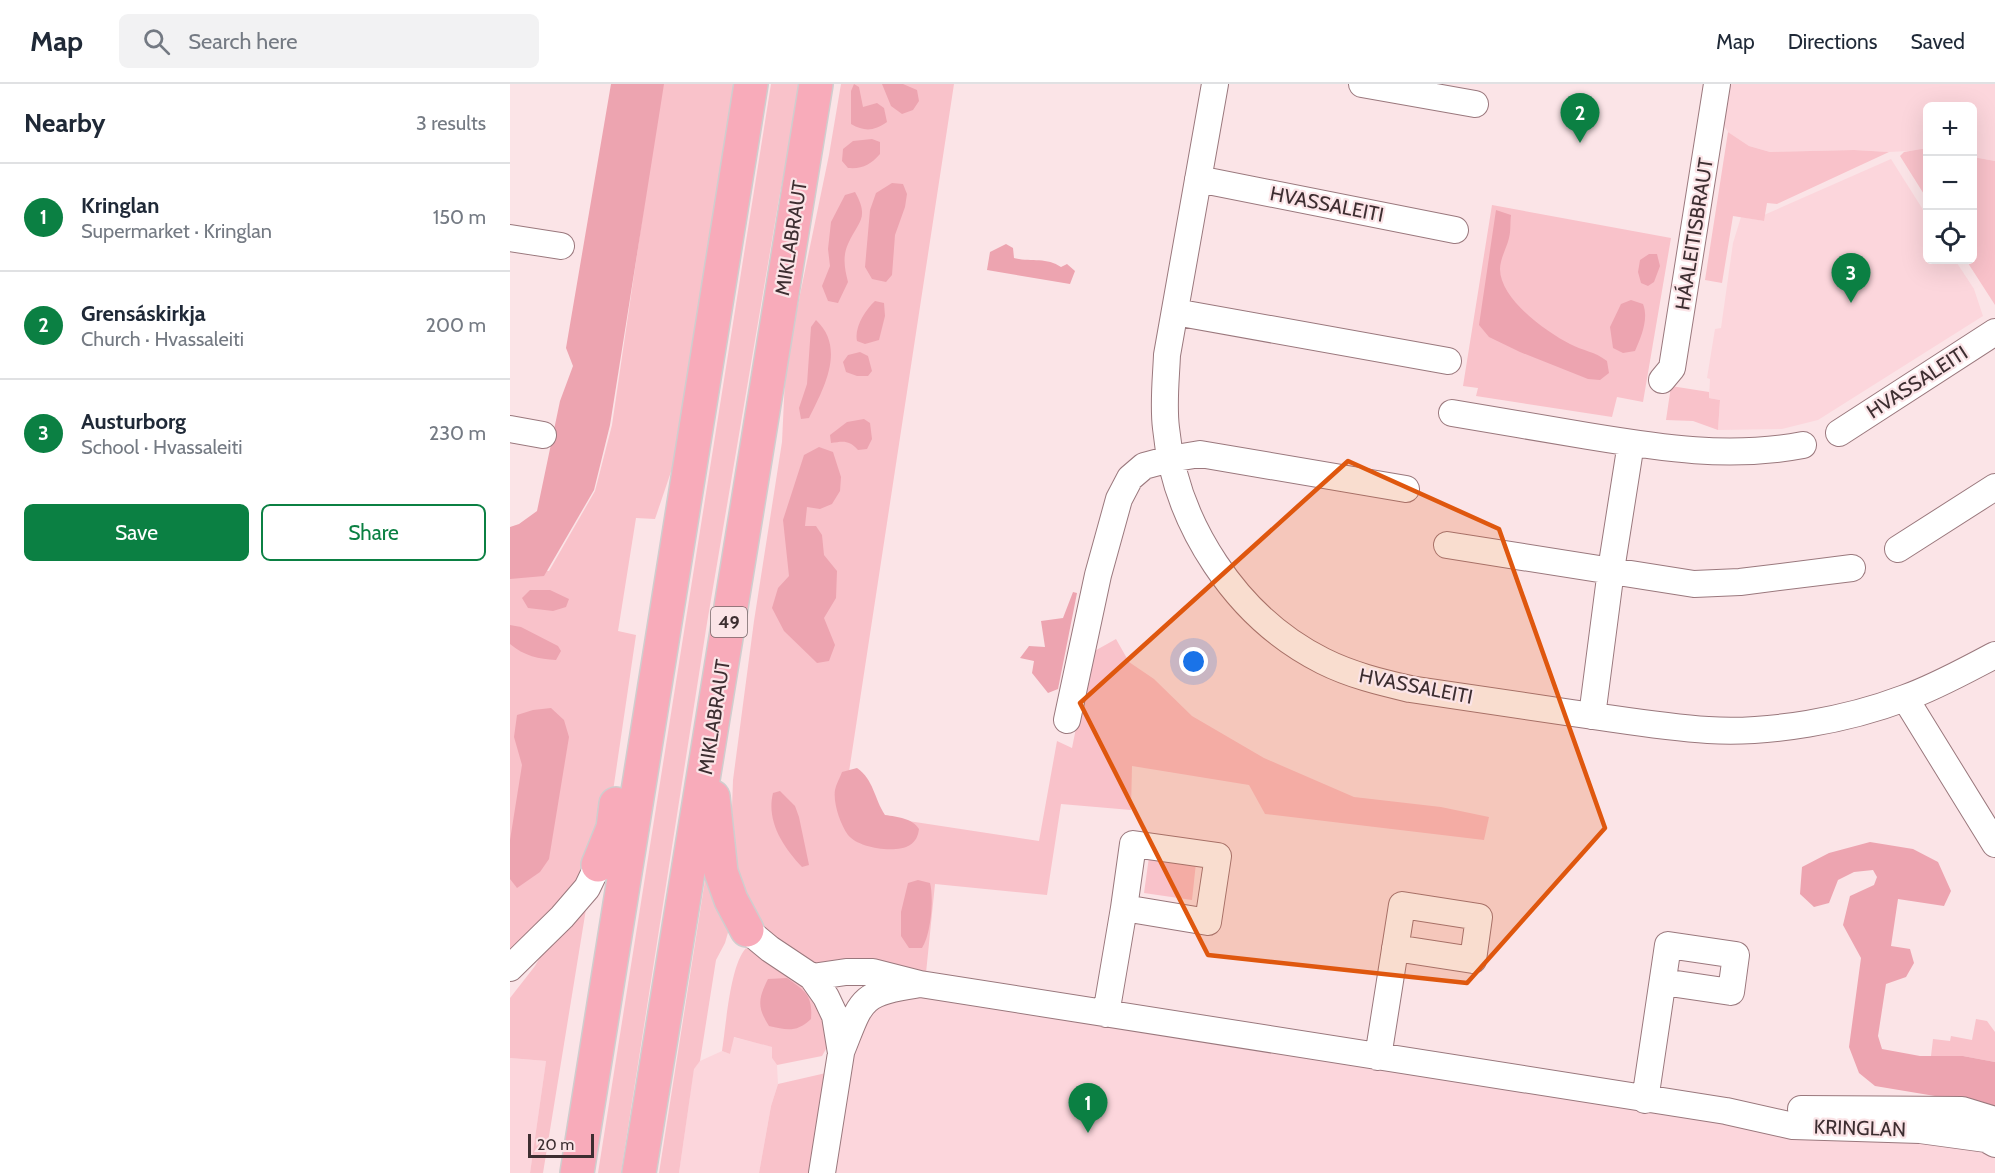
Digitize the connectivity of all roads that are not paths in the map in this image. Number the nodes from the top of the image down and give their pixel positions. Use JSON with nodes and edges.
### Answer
{"nodes":[{"id":1,"x":751,"y":84,"type":"edge"},
{"id":2,"x":816,"y":84,"type":"edge"},
{"id":3,"x":1215,"y":84,"type":"edge"},
{"id":4,"x":1362,"y":84,"type":"edge"},
{"id":5,"x":1717,"y":84,"type":"edge"},
{"id":6,"x":1475,"y":104,"type":"dead end"},
{"id":7,"x":1198,"y":179,"type":"junction"},
{"id":8,"x":1455,"y":230,"type":"dead end"},
{"id":9,"x":510,"y":238,"type":"edge"},
{"id":10,"x":561,"y":246,"type":"dead end"},
{"id":11,"x":1175,"y":312,"type":"junction"},
{"id":12,"x":1995,"y":332,"type":"edge"},
{"id":13,"x":1448,"y":360,"type":"dead end"},
{"id":14,"x":1662,"y":380,"type":"dead end"},
{"id":15,"x":1452,"y":413,"type":"dead end"},
{"id":16,"x":510,"y":429,"type":"edge"},
{"id":17,"x":1839,"y":433,"type":"dead end"},
{"id":18,"x":543,"y":435,"type":"dead end"},
{"id":19,"x":1631,"y":443,"type":"junction"},
{"id":20,"x":1803,"y":445,"type":"dead end"},
{"id":21,"x":1170,"y":459,"type":"junction"},
{"id":22,"x":689,"y":473,"type":"junction"},
{"id":23,"x":1995,"y":487,"type":"edge"},
{"id":24,"x":1406,"y":489,"type":"dead end"},
{"id":25,"x":1447,"y":545,"type":"dead end"},
{"id":26,"x":1898,"y":549,"type":"dead end"},
{"id":27,"x":1852,"y":568,"type":"dead end"},
{"id":28,"x":1611,"y":570,"type":"junction"},
{"id":29,"x":1995,"y":655,"type":"edge"},
{"id":30,"x":1905,"y":698,"type":"junction"},
{"id":31,"x":1592,"y":716,"type":"junction"},
{"id":32,"x":1067,"y":720,"type":"dead end"},
{"id":33,"x":708,"y":754,"type":"junction"},
{"id":34,"x":1995,"y":844,"type":"edge"},
{"id":35,"x":598,"y":865,"type":"joint"},
{"id":36,"x":1124,"y":908,"type":"dead end"},
{"id":37,"x":747,"y":930,"type":"joint"},
{"id":38,"x":1395,"y":948,"type":"dead end"},
{"id":39,"x":510,"y":968,"type":"edge"},
{"id":40,"x":812,"y":978,"type":"junction"},
{"id":41,"x":1663,"y":982,"type":"dead end"},
{"id":42,"x":920,"y":984,"type":"junction"},
{"id":43,"x":1106,"y":1014,"type":"junction"},
{"id":44,"x":841,"y":1053,"type":"junction"},
{"id":45,"x":1378,"y":1057,"type":"junction"},
{"id":46,"x":1645,"y":1100,"type":"junction"},
{"id":47,"x":1726,"y":1111,"type":"junction"},
{"id":48,"x":1995,"y":1120,"type":"edge"},
{"id":49,"x":1995,"y":1144,"type":"edge"},
{"id":50,"x":577,"y":1173,"type":"edge"},
{"id":51,"x":639,"y":1173,"type":"edge"},
{"id":52,"x":822,"y":1173,"type":"edge"}],
"edges":[{"from":1,"to":22,"type":"highway"},
{"from":2,"to":33,"type":"highway","name":"MIKLABRAUT","number":"49"},
{"from":3,"to":7,"type":"street","name":"HVASSALEITI"},
{"from":4,"to":6,"type":"street"},
{"from":5,"to":14,"type":"street","name":"HÁALEITISBRAUT"},
{"from":7,"to":8,"type":"street","name":"HVASSALEITI"},
{"from":7,"to":11,"type":"street","name":"HVASSALEITI"},
{"from":9,"to":10,"type":"street"},
{"from":11,"to":13,"type":"street"},
{"from":11,"to":21,"type":"street","name":"HVASSALEITI"},
{"from":12,"to":17,"type":"street","name":"HVASSALEITI"},
{"from":15,"to":19,"type":"street"},
{"from":16,"to":18,"type":"street"},
{"from":19,"to":20,"type":"street"},
{"from":19,"to":28,"type":"street"},
{"from":21,"to":24,"type":"street"},
{"from":21,"to":31,"type":"street","name":"HVASSALEITI"},
{"from":21,"to":32,"type":"street"},
{"from":22,"to":35,"type":"highway"},
{"from":22,"to":50,"type":"highway"},
{"from":23,"to":26,"type":"street"},
{"from":25,"to":28,"type":"street"},
{"from":27,"to":28,"type":"street"},
{"from":28,"to":31,"type":"street"},
{"from":29,"to":30,"type":"street","name":"HVASSALEITI"},
{"from":30,"to":31,"type":"street","name":"HVASSALEITI"},
{"from":30,"to":34,"type":"street"},
{"from":33,"to":37,"type":"highway"},
{"from":33,"to":51,"type":"highway","name":"MIKLABRAUT","number":"49"},
{"from":35,"to":39,"type":"street"},
{"from":36,"to":43,"type":"street"},
{"from":37,"to":40,"type":"street","name":"KRINGLAN"},
{"from":38,"to":45,"type":"street"},
{"from":40,"to":42,"type":"street","name":"KRINGLAN"},
{"from":40,"to":44,"type":"street","name":"KRINGLAN"},
{"from":41,"to":46,"type":"street"},
{"from":42,"to":43,"type":"street","name":"KRINGLAN"},
{"from":42,"to":44,"type":"street","name":"KRINGLAN"},
{"from":43,"to":45,"type":"street","name":"KRINGLAN"},
{"from":44,"to":52,"type":"street","name":"KRINGLAN"},
{"from":45,"to":46,"type":"street","name":"KRINGLAN"},
{"from":46,"to":47,"type":"street","name":"KRINGLAN"},
{"from":47,"to":48,"type":"street","name":"KRINGLAN"},
{"from":47,"to":49,"type":"street","name":"KRINGLAN"}]}
